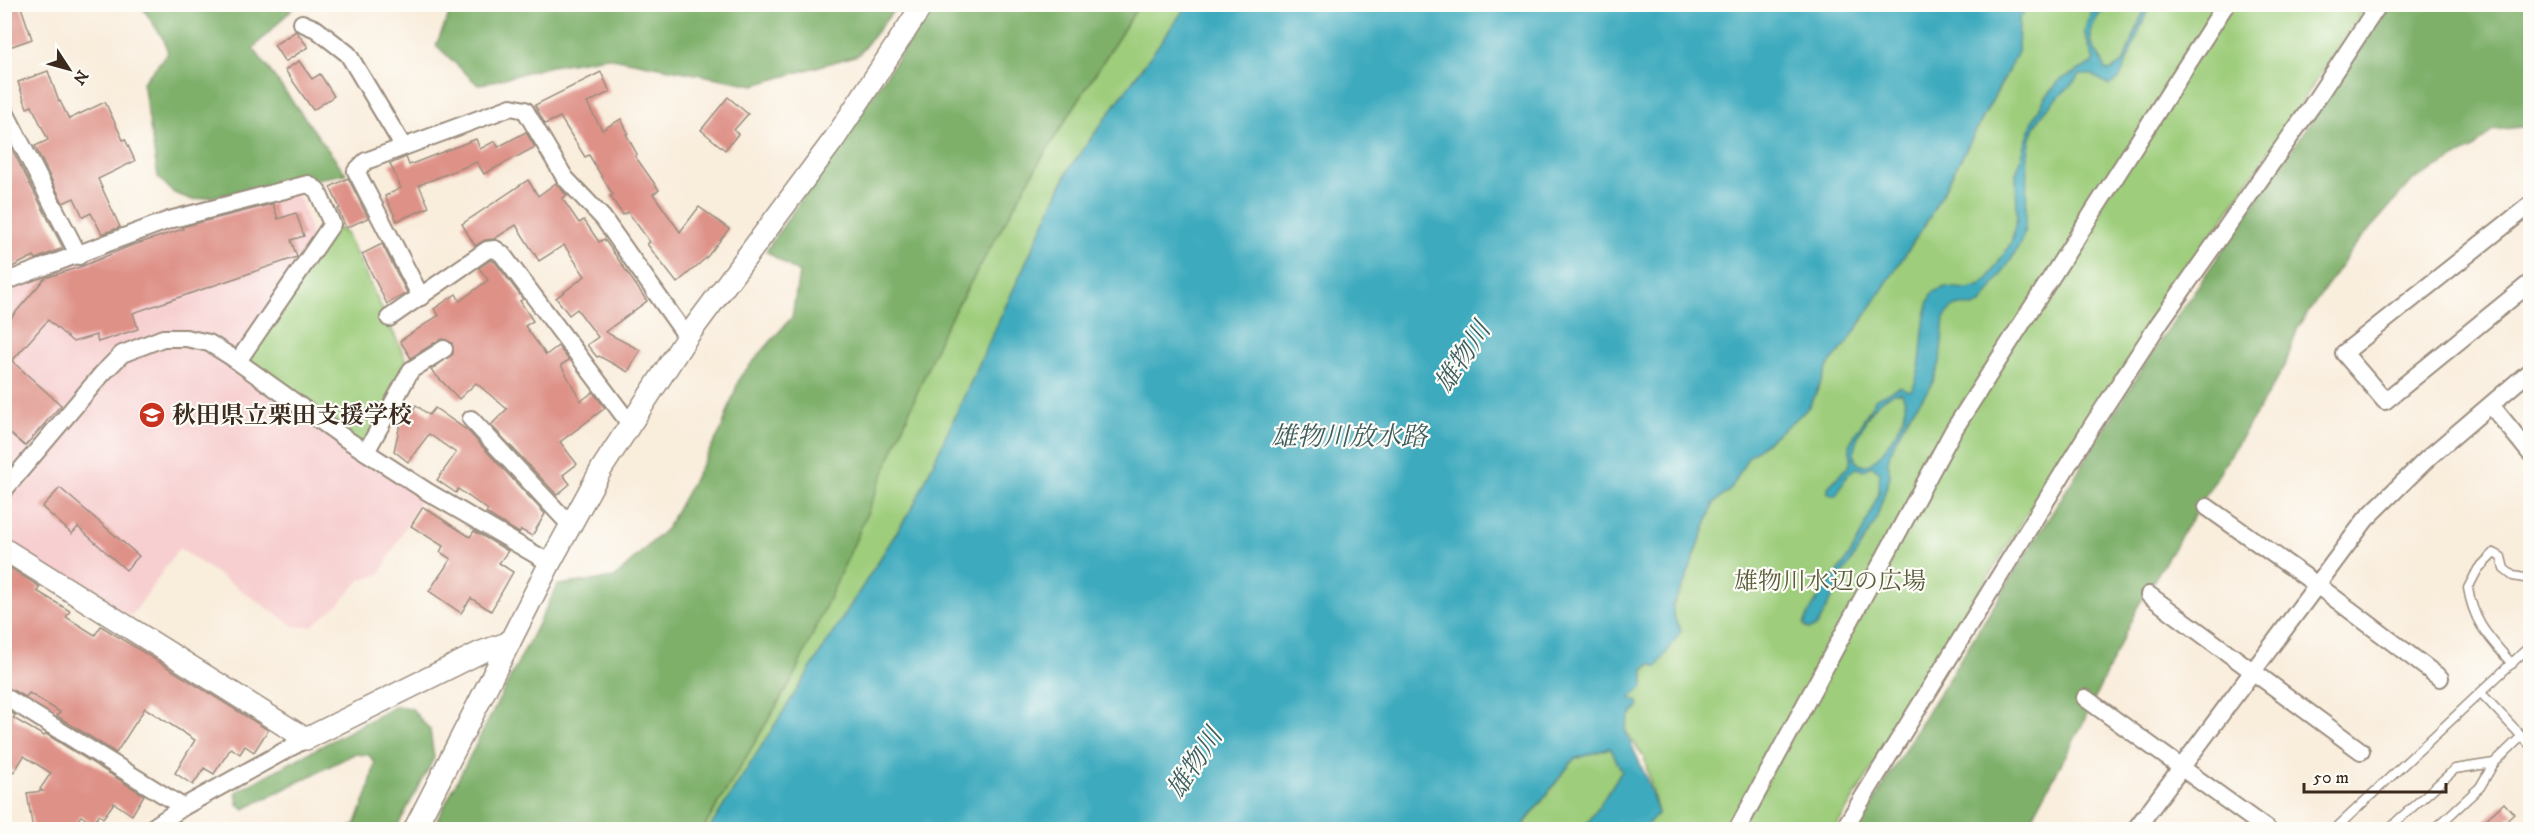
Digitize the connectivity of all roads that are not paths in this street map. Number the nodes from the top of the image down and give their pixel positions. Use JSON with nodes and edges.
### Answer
{"nodes":[{"id":1,"x":923,"y":4,"type":"edge"},
{"id":2,"x":2226,"y":4,"type":"edge"},
{"id":3,"x":2379,"y":4,"type":"edge"},
{"id":4,"x":302,"y":23,"type":"dead end"},
{"id":5,"x":4,"y":110,"type":"edge"},
{"id":6,"x":403,"y":147,"type":"junction"},
{"id":7,"x":2530,"y":205,"type":"edge"},
{"id":8,"x":79,"y":256,"type":"junction"},
{"id":9,"x":4,"y":282,"type":"edge"},
{"id":10,"x":2530,"y":283,"type":"edge"},
{"id":11,"x":422,"y":297,"type":"junction"},
{"id":12,"x":389,"y":318,"type":"dead end"},
{"id":13,"x":687,"y":337,"type":"junction"},
{"id":14,"x":444,"y":349,"type":"dead end"},
{"id":15,"x":238,"y":361,"type":"junction"},
{"id":16,"x":2530,"y":371,"type":"edge"},
{"id":17,"x":2491,"y":405,"type":"junction"},
{"id":18,"x":471,"y":419,"type":"dead end"},
{"id":19,"x":630,"y":424,"type":"junction"},
{"id":20,"x":366,"y":452,"type":"junction"},
{"id":21,"x":2530,"y":453,"type":"edge"},
{"id":22,"x":4,"y":490,"type":"edge"},
{"id":23,"x":2207,"y":507,"type":"dead end"},
{"id":24,"x":571,"y":526,"type":"junction"},
{"id":25,"x":4,"y":549,"type":"edge"},
{"id":26,"x":550,"y":563,"type":"junction"},
{"id":27,"x":2530,"y":579,"type":"edge"},
{"id":28,"x":2317,"y":585,"type":"junction"},
{"id":29,"x":2149,"y":595,"type":"dead end"},
{"id":30,"x":510,"y":642,"type":"junction"},
{"id":31,"x":2530,"y":646,"type":"edge"},
{"id":32,"x":2512,"y":664,"type":"junction"},
{"id":33,"x":2253,"y":670,"type":"junction"},
{"id":34,"x":2440,"y":678,"type":"dead end"},
{"id":35,"x":2482,"y":694,"type":"junction"},
{"id":36,"x":4,"y":696,"type":"edge"},
{"id":37,"x":2085,"y":698,"type":"dead end"},
{"id":38,"x":2522,"y":736,"type":"junction"},
{"id":39,"x":306,"y":739,"type":"junction"},
{"id":40,"x":2530,"y":745,"type":"edge"},
{"id":41,"x":2361,"y":751,"type":"dead end"},
{"id":42,"x":2494,"y":763,"type":"junction"},
{"id":43,"x":2182,"y":766,"type":"junction"},
{"id":44,"x":183,"y":807,"type":"junction"},
{"id":45,"x":149,"y":830,"type":"edge"},
{"id":46,"x":414,"y":830,"type":"edge"},
{"id":47,"x":1737,"y":830,"type":"edge"},
{"id":48,"x":1843,"y":830,"type":"edge"},
{"id":49,"x":2135,"y":830,"type":"edge"},
{"id":50,"x":2268,"y":830,"type":"edge"},
{"id":51,"x":2334,"y":830,"type":"edge"},
{"id":52,"x":2387,"y":830,"type":"edge"},
{"id":53,"x":2434,"y":830,"type":"edge"}],
"edges":[{"from":1,"to":13,"type":"street"},
{"from":2,"to":47,"type":"street"},
{"from":3,"to":48,"type":"street"},
{"from":4,"to":6,"type":"street"},
{"from":5,"to":8,"type":"street"},
{"from":6,"to":11,"type":"street"},
{"from":6,"to":13,"type":"street"},
{"from":7,"to":10,"type":"street"},
{"from":8,"to":9,"type":"street"},
{"from":8,"to":15,"type":"street"},
{"from":11,"to":12,"type":"street"},
{"from":11,"to":19,"type":"street"},
{"from":13,"to":19,"type":"street"},
{"from":14,"to":20,"type":"street"},
{"from":15,"to":20,"type":"street"},
{"from":15,"to":22,"type":"street"},
{"from":16,"to":17,"type":"street"},
{"from":17,"to":21,"type":"street"},
{"from":17,"to":28,"type":"street"},
{"from":18,"to":24,"type":"street"},
{"from":19,"to":24,"type":"street"},
{"from":20,"to":26,"type":"street"},
{"from":23,"to":28,"type":"street"},
{"from":24,"to":26,"type":"street"},
{"from":25,"to":39,"type":"street"},
{"from":26,"to":30,"type":"street"},
{"from":27,"to":32,"type":"lane"},
{"from":28,"to":33,"type":"street"},
{"from":28,"to":34,"type":"street"},
{"from":29,"to":33,"type":"street"},
{"from":30,"to":39,"type":"street"},
{"from":30,"to":46,"type":"street"},
{"from":31,"to":32,"type":"lane"},
{"from":32,"to":35,"type":"lane"},
{"from":33,"to":41,"type":"street"},
{"from":33,"to":43,"type":"street"},
{"from":35,"to":38,"type":"lane"},
{"from":35,"to":51,"type":"lane"},
{"from":36,"to":44,"type":"street"},
{"from":37,"to":43,"type":"street"},
{"from":38,"to":40,"type":"lane"},
{"from":38,"to":42,"type":"lane"},
{"from":39,"to":44,"type":"street"},
{"from":42,"to":52,"type":"lane"},
{"from":42,"to":53,"type":"lane"},
{"from":43,"to":49,"type":"street"},
{"from":43,"to":50,"type":"street"},
{"from":44,"to":45,"type":"street"}]}
